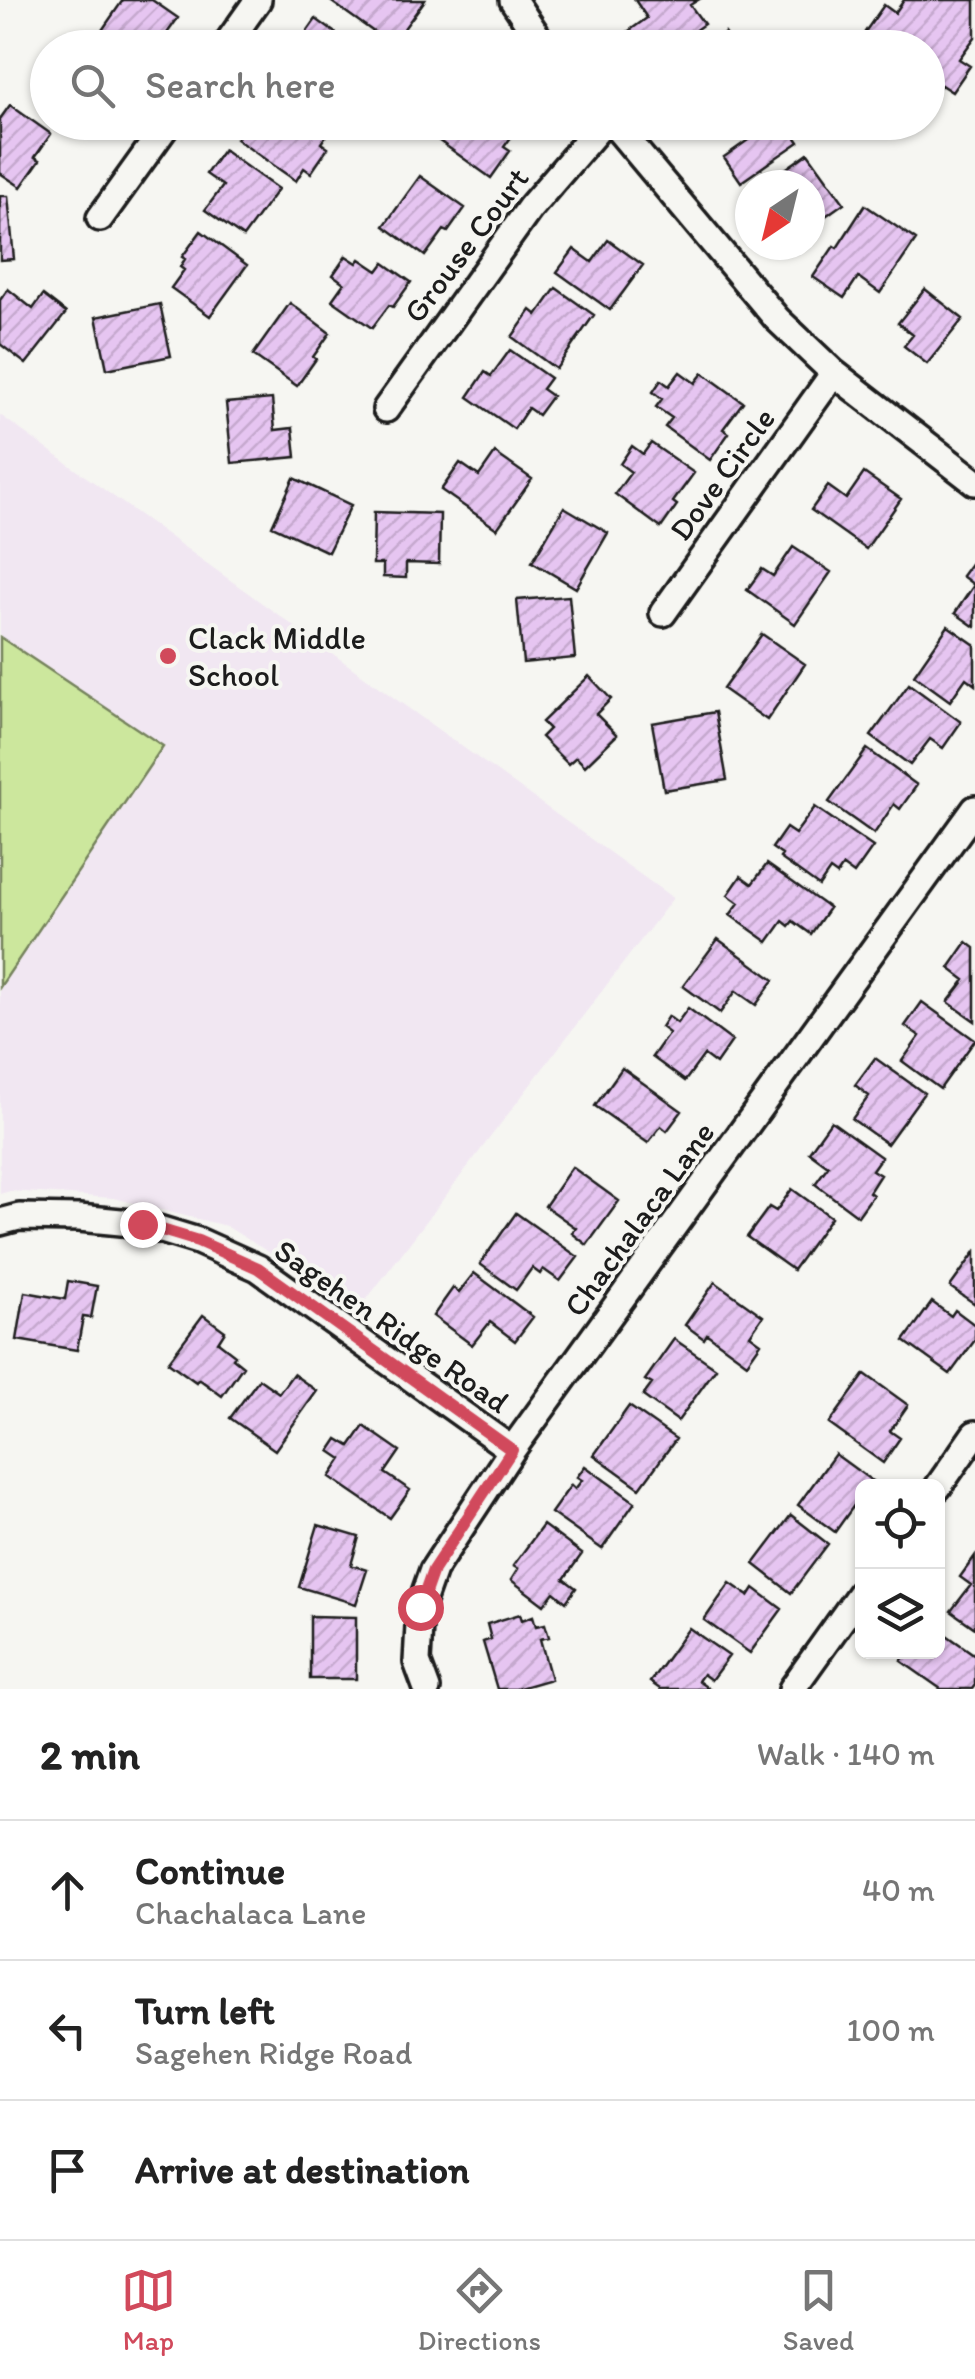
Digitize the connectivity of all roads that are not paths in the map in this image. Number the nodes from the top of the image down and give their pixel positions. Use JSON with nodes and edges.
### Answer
{"nodes":[{"id":1,"x":258,"y":0,"type":"edge"},
{"id":2,"x":513,"y":0,"type":"edge"},
{"id":3,"x":237,"y":30,"type":"edge"},
{"id":4,"x":534,"y":30,"type":"edge"},
{"id":5,"x":157,"y":140,"type":"edge"},
{"id":6,"x":589,"y":140,"type":"edge"},
{"id":7,"x":627,"y":140,"type":"edge"},
{"id":8,"x":100,"y":218,"type":"dead end"},
{"id":9,"x":834,"y":373,"type":"junction"},
{"id":10,"x":386,"y":409,"type":"dead end"},
{"id":11,"x":975,"y":482,"type":"edge"},
{"id":12,"x":663,"y":613,"type":"dead end"},
{"id":13,"x":975,"y":809,"type":"edge"},
{"id":14,"x":0,"y":1222,"type":"edge"},
{"id":15,"x":975,"y":1434,"type":"edge"},
{"id":16,"x":512,"y":1450,"type":"junction"},
{"id":17,"x":943,"y":1479,"type":"edge"},
{"id":18,"x":855,"y":1601,"type":"edge"},
{"id":19,"x":428,"y":1689,"type":"edge"},
{"id":20,"x":792,"y":1689,"type":"edge"}],
"edges":[{"from":1,"to":3,"type":"street"},
{"from":2,"to":4,"type":"street"},
{"from":5,"to":8,"type":"street"},
{"from":6,"to":10,"type":"street","name":"Grouse Court"},
{"from":7,"to":9,"type":"street"},
{"from":9,"to":11,"type":"street"},
{"from":9,"to":12,"type":"street","name":"Dove Circle"},
{"from":13,"to":16,"type":"street","name":"Chachalaca Lane"},
{"from":14,"to":16,"type":"street","name":"Sagehen Ridge Road"},
{"from":15,"to":17,"type":"street"},
{"from":16,"to":19,"type":"street","name":"Chachalaca Lane"},
{"from":18,"to":20,"type":"street"}]}
